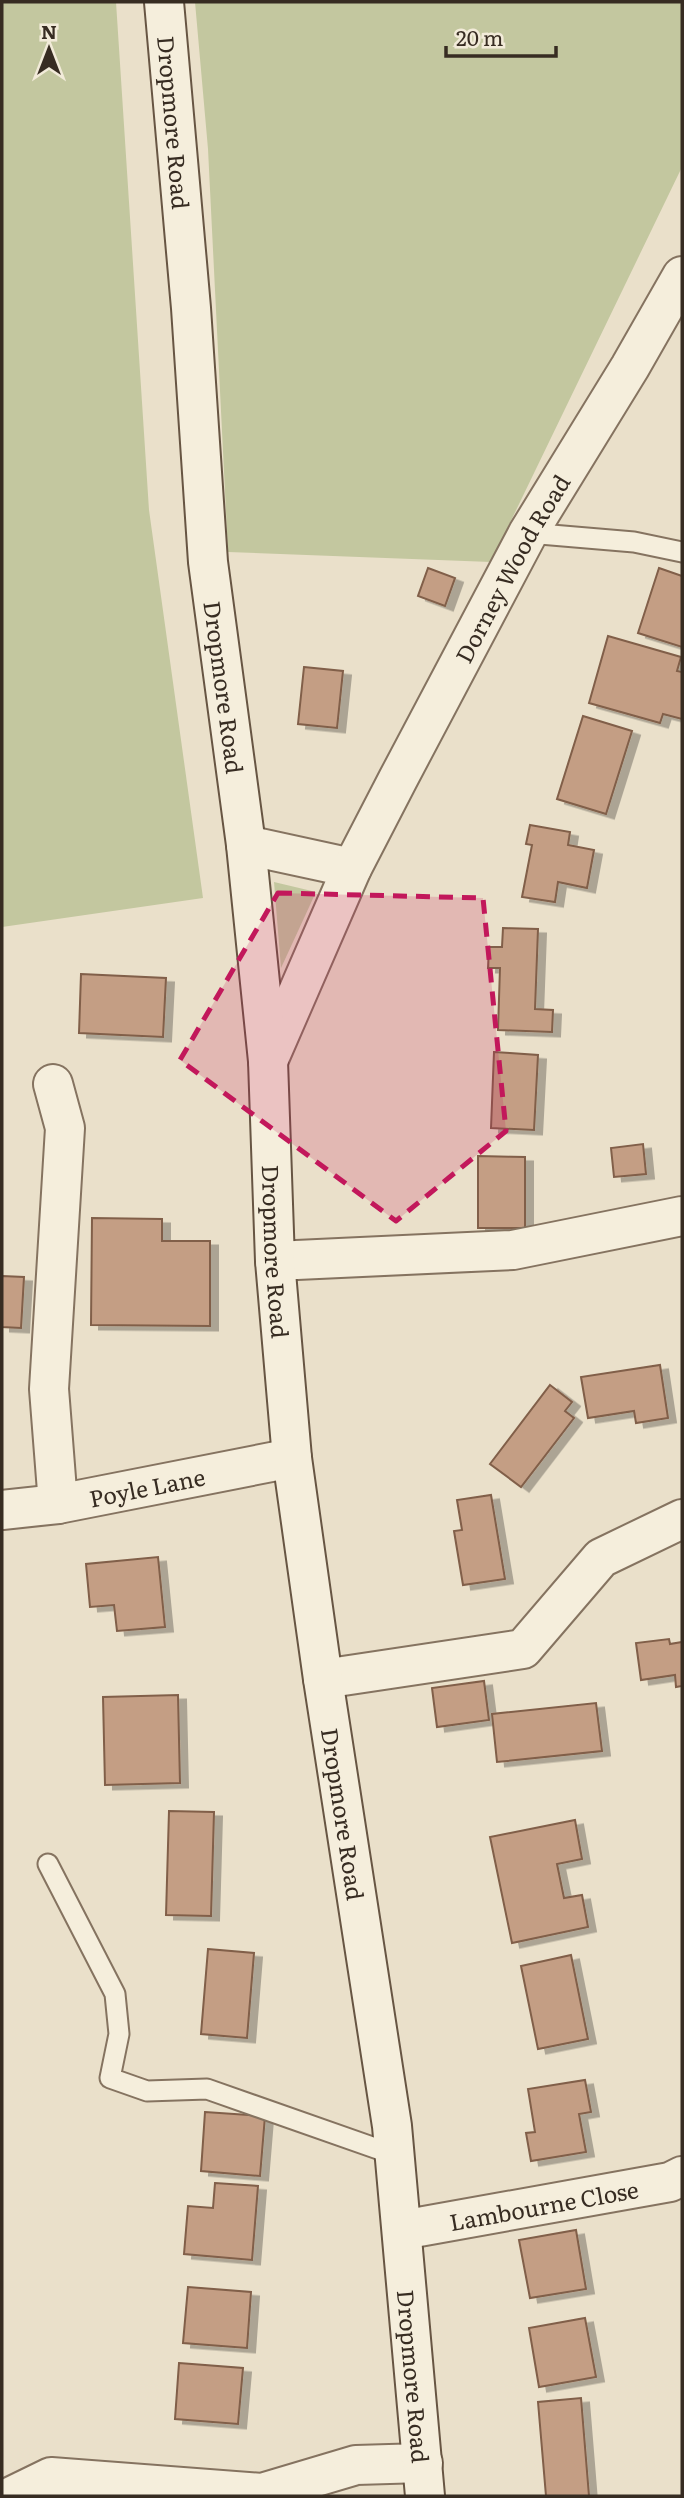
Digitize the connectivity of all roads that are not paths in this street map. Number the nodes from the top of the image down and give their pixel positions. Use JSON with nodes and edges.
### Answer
{"nodes":[{"id":1,"x":164,"y":2,"type":"edge"},
{"id":2,"x":682,"y":276,"type":"edge"},
{"id":3,"x":528,"y":533,"type":"junction"},
{"id":4,"x":682,"y":552,"type":"edge"},
{"id":5,"x":246,"y":845,"type":"junction"},
{"id":6,"x":352,"y":868,"type":"junction"},
{"id":7,"x":268,"y":1061,"type":"junction"},
{"id":8,"x":53,"y":1084,"type":"dead end"},
{"id":9,"x":682,"y":1216,"type":"edge"},
{"id":10,"x":275,"y":1261,"type":"junction"},
{"id":11,"x":292,"y":1458,"type":"junction"},
{"id":12,"x":58,"y":1504,"type":"junction"},
{"id":13,"x":2,"y":1510,"type":"edge"},
{"id":14,"x":682,"y":1519,"type":"edge"},
{"id":15,"x":323,"y":1679,"type":"junction"},
{"id":16,"x":48,"y":1864,"type":"dead end"},
{"id":17,"x":395,"y":2155,"type":"junction"},
{"id":18,"x":682,"y":2176,"type":"edge"},
{"id":19,"x":402,"y":2230,"type":"junction"},
{"id":20,"x":424,"y":2480,"type":"edge"},
{"id":21,"x":12,"y":2496,"type":"edge"}],
"edges":[{"from":1,"to":5,"type":"street","name":"Dropmore Road"},
{"from":2,"to":3,"type":"street","name":"Dorney Wood Road"},
{"from":3,"to":4,"type":"lane"},
{"from":3,"to":6,"type":"street","name":"Dorney Wood Road"},
{"from":5,"to":6,"type":"street"},
{"from":5,"to":7,"type":"street","name":"Dropmore Road"},
{"from":6,"to":7,"type":"street","name":"Dorney Wood Road"},
{"from":7,"to":10,"type":"street","name":"Dropmore Road"},
{"from":8,"to":12,"type":"street"},
{"from":9,"to":10,"type":"street"},
{"from":10,"to":11,"type":"street","name":"Dropmore Road"},
{"from":11,"to":12,"type":"street","name":"Poyle Lane"},
{"from":11,"to":15,"type":"street","name":"Dropmore Road"},
{"from":12,"to":13,"type":"street","name":"Poyle Lane"},
{"from":14,"to":15,"type":"street"},
{"from":15,"to":17,"type":"street","name":"Dropmore Road"},
{"from":16,"to":17,"type":"lane"},
{"from":17,"to":19,"type":"street","name":"Dropmore Road"},
{"from":18,"to":19,"type":"street","name":"Lambourne Close"},
{"from":19,"to":20,"type":"street","name":"Dropmore Road"},
{"from":20,"to":21,"type":"street"}]}
